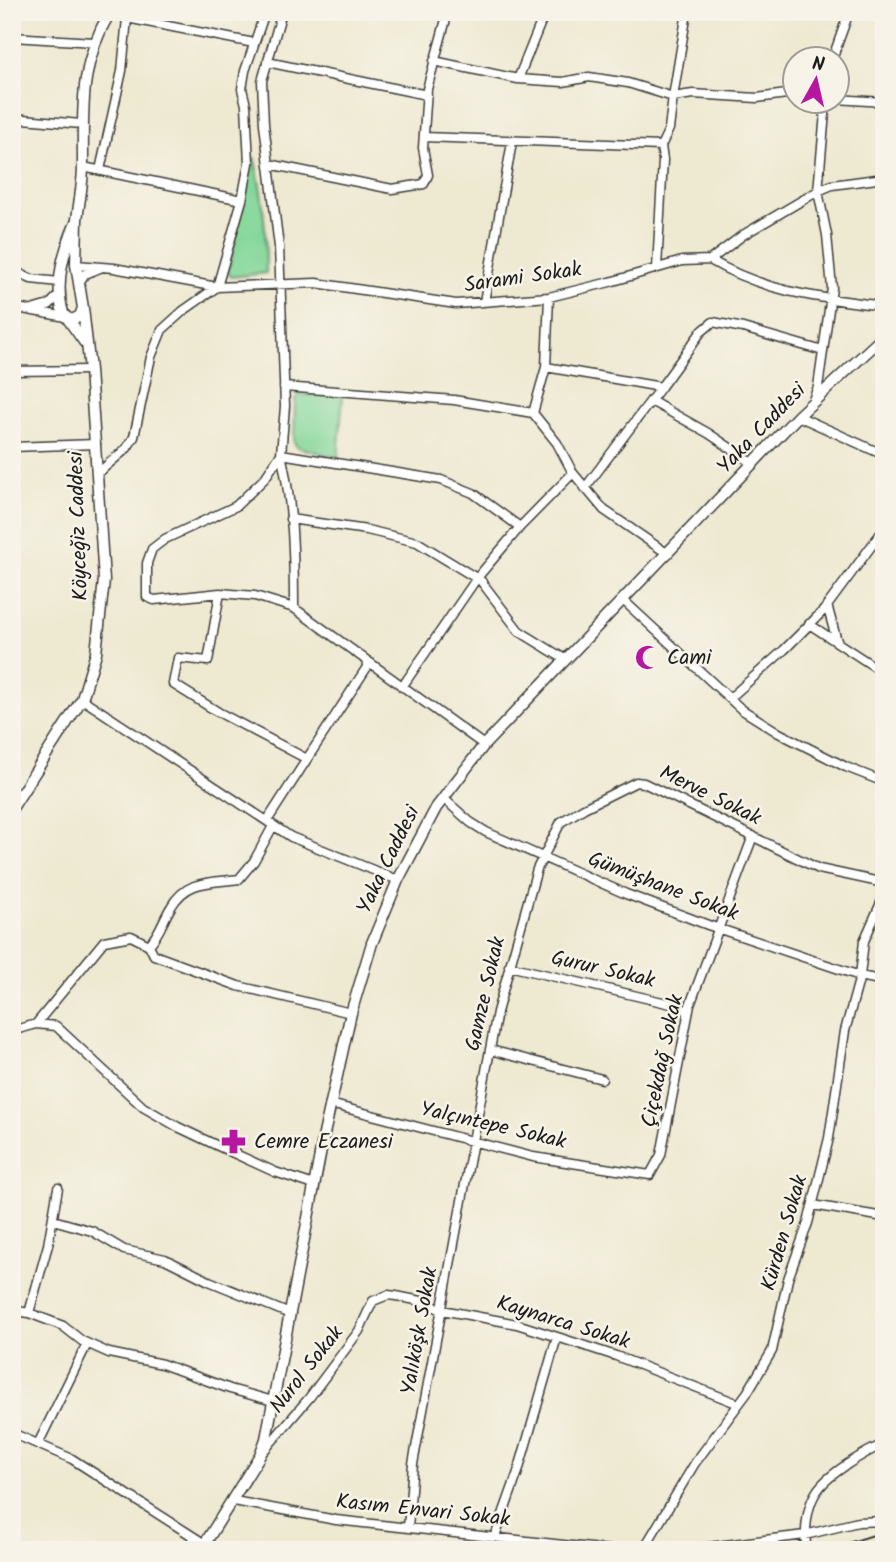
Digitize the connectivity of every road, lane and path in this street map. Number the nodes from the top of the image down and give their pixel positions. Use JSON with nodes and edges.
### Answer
{"nodes":[{"id":1,"x":110,"y":12,"type":"edge"},
{"id":2,"x":265,"y":12,"type":"edge"},
{"id":3,"x":282,"y":12,"type":"edge"},
{"id":4,"x":448,"y":12,"type":"edge"},
{"id":5,"x":545,"y":12,"type":"edge"},
{"id":6,"x":687,"y":12,"type":"edge"},
{"id":7,"x":849,"y":12,"type":"edge"},
{"id":8,"x":128,"y":15,"type":"edge"},
{"id":9,"x":12,"y":37,"type":"edge"},
{"id":10,"x":94,"y":42,"type":"junction"},
{"id":11,"x":254,"y":43,"type":"junction"},
{"id":12,"x":837,"y":46,"type":"edge"},
{"id":13,"x":434,"y":61,"type":"junction"},
{"id":14,"x":267,"y":62,"type":"junction"},
{"id":15,"x":518,"y":79,"type":"junction"},
{"id":16,"x":427,"y":95,"type":"junction"},
{"id":17,"x":780,"y":95,"type":"edge"},
{"id":18,"x":673,"y":97,"type":"junction"},
{"id":19,"x":850,"y":100,"type":"edge"},
{"id":20,"x":884,"y":102,"type":"edge"},
{"id":21,"x":825,"y":116,"type":"edge"},
{"id":22,"x":12,"y":118,"type":"edge"},
{"id":23,"x":81,"y":124,"type":"junction"},
{"id":24,"x":424,"y":137,"type":"junction"},
{"id":25,"x":512,"y":142,"type":"junction"},
{"id":26,"x":661,"y":146,"type":"junction"},
{"id":27,"x":269,"y":164,"type":"junction"},
{"id":28,"x":83,"y":167,"type":"junction"},
{"id":29,"x":100,"y":170,"type":"junction"},
{"id":30,"x":884,"y":178,"type":"edge"},
{"id":31,"x":818,"y":191,"type":"junction"},
{"id":32,"x":242,"y":200,"type":"junction"},
{"id":33,"x":77,"y":220,"type":"junction"},
{"id":34,"x":710,"y":260,"type":"junction"},
{"id":35,"x":76,"y":265,"type":"junction"},
{"id":36,"x":102,"y":267,"type":"junction"},
{"id":37,"x":657,"y":268,"type":"junction"},
{"id":38,"x":12,"y":270,"type":"edge"},
{"id":39,"x":61,"y":270,"type":"junction"},
{"id":40,"x":80,"y":281,"type":"junction"},
{"id":41,"x":59,"y":282,"type":"junction"},
{"id":42,"x":279,"y":285,"type":"junction"},
{"id":43,"x":218,"y":287,"type":"junction"},
{"id":44,"x":60,"y":294,"type":"junction"},
{"id":45,"x":549,"y":297,"type":"junction"},
{"id":46,"x":830,"y":299,"type":"junction"},
{"id":47,"x":484,"y":302,"type":"junction"},
{"id":48,"x":884,"y":306,"type":"edge"},
{"id":49,"x":12,"y":307,"type":"edge"},
{"id":50,"x":83,"y":308,"type":"junction"},
{"id":51,"x":29,"y":310,"type":"junction"},
{"id":52,"x":67,"y":318,"type":"junction"},
{"id":53,"x":884,"y":336,"type":"edge"},
{"id":54,"x":87,"y":347,"type":"junction"},
{"id":55,"x":823,"y":351,"type":"junction"},
{"id":56,"x":822,"y":361,"type":"junction"},
{"id":57,"x":546,"y":367,"type":"junction"},
{"id":58,"x":90,"y":370,"type":"junction"},
{"id":59,"x":12,"y":371,"type":"edge"},
{"id":60,"x":841,"y":377,"type":"junction"},
{"id":61,"x":284,"y":387,"type":"junction"},
{"id":62,"x":661,"y":387,"type":"junction"},
{"id":63,"x":651,"y":401,"type":"junction"},
{"id":64,"x":811,"y":406,"type":"junction"},
{"id":65,"x":533,"y":413,"type":"junction"},
{"id":66,"x":798,"y":416,"type":"junction"},
{"id":67,"x":96,"y":444,"type":"junction"},
{"id":68,"x":12,"y":447,"type":"edge"},
{"id":69,"x":281,"y":454,"type":"junction"},
{"id":70,"x":884,"y":455,"type":"edge"},
{"id":71,"x":754,"y":464,"type":"junction"},
{"id":72,"x":98,"y":473,"type":"junction"},
{"id":73,"x":573,"y":473,"type":"junction"},
{"id":74,"x":585,"y":488,"type":"junction"},
{"id":75,"x":290,"y":519,"type":"junction"},
{"id":76,"x":520,"y":527,"type":"junction"},
{"id":77,"x":884,"y":529,"type":"edge"},
{"id":78,"x":668,"y":554,"type":"junction"},
{"id":79,"x":12,"y":569,"type":"edge"},
{"id":80,"x":477,"y":578,"type":"junction"},
{"id":81,"x":12,"y":588,"type":"edge"},
{"id":82,"x":220,"y":593,"type":"junction"},
{"id":83,"x":623,"y":600,"type":"junction"},
{"id":84,"x":827,"y":605,"type":"junction"},
{"id":85,"x":294,"y":608,"type":"junction"},
{"id":86,"x":809,"y":624,"type":"junction"},
{"id":87,"x":837,"y":641,"type":"junction"},
{"id":88,"x":566,"y":660,"type":"junction"},
{"id":89,"x":369,"y":663,"type":"junction"},
{"id":90,"x":884,"y":673,"type":"edge"},
{"id":91,"x":402,"y":687,"type":"junction"},
{"id":92,"x":730,"y":698,"type":"junction"},
{"id":93,"x":82,"y":699,"type":"junction"},
{"id":94,"x":484,"y":745,"type":"junction"},
{"id":95,"x":307,"y":759,"type":"junction"},
{"id":96,"x":884,"y":782,"type":"edge"},
{"id":97,"x":443,"y":797,"type":"junction"},
{"id":98,"x":12,"y":808,"type":"edge"},
{"id":99,"x":270,"y":824,"type":"junction"},
{"id":100,"x":753,"y":836,"type":"junction"},
{"id":101,"x":542,"y":856,"type":"junction"},
{"id":102,"x":398,"y":880,"type":"junction"},
{"id":103,"x":884,"y":883,"type":"edge"},
{"id":104,"x":884,"y":896,"type":"edge"},
{"id":105,"x":719,"y":929,"type":"junction"},
{"id":106,"x":149,"y":945,"type":"junction"},
{"id":107,"x":509,"y":966,"type":"junction"},
{"id":108,"x":860,"y":976,"type":"junction"},
{"id":109,"x":884,"y":981,"type":"edge"},
{"id":110,"x":688,"y":1011,"type":"junction"},
{"id":111,"x":351,"y":1013,"type":"junction"},
{"id":112,"x":36,"y":1024,"type":"junction"},
{"id":113,"x":12,"y":1031,"type":"edge"},
{"id":114,"x":490,"y":1050,"type":"junction"},
{"id":115,"x":602,"y":1080,"type":"dead end"},
{"id":116,"x":330,"y":1104,"type":"junction"},
{"id":117,"x":472,"y":1141,"type":"junction"},
{"id":118,"x":650,"y":1175,"type":"joint"},
{"id":119,"x":314,"y":1185,"type":"junction"},
{"id":120,"x":58,"y":1188,"type":"dead end"},
{"id":121,"x":813,"y":1205,"type":"junction"},
{"id":122,"x":884,"y":1217,"type":"edge"},
{"id":123,"x":53,"y":1220,"type":"junction"},
{"id":124,"x":373,"y":1301,"type":"joint"},
{"id":125,"x":12,"y":1310,"type":"edge"},
{"id":126,"x":442,"y":1310,"type":"junction"},
{"id":127,"x":29,"y":1313,"type":"junction"},
{"id":128,"x":290,"y":1314,"type":"junction"},
{"id":129,"x":556,"y":1337,"type":"junction"},
{"id":130,"x":88,"y":1344,"type":"junction"},
{"id":131,"x":273,"y":1401,"type":"junction"},
{"id":132,"x":739,"y":1404,"type":"junction"},
{"id":133,"x":12,"y":1433,"type":"edge"},
{"id":134,"x":37,"y":1444,"type":"junction"},
{"id":135,"x":884,"y":1444,"type":"edge"},
{"id":136,"x":260,"y":1455,"type":"junction"},
{"id":137,"x":234,"y":1501,"type":"junction"},
{"id":138,"x":884,"y":1521,"type":"edge"},
{"id":139,"x":408,"y":1528,"type":"junction"},
{"id":140,"x":805,"y":1535,"type":"junction"},
{"id":141,"x":495,"y":1537,"type":"junction"},
{"id":142,"x":884,"y":1538,"type":"edge"},
{"id":143,"x":203,"y":1547,"type":"edge"},
{"id":144,"x":884,"y":1548,"type":"edge"},
{"id":145,"x":609,"y":1550,"type":"edge"},
{"id":146,"x":643,"y":1550,"type":"edge"},
{"id":147,"x":685,"y":1550,"type":"edge"},
{"id":148,"x":806,"y":1550,"type":"edge"},
{"id":149,"x":846,"y":1550,"type":"edge"},
{"id":150,"x":878,"y":1550,"type":"edge"}],
"edges":[{"from":1,"to":10,"type":"street"},
{"from":2,"to":11,"type":"street"},
{"from":3,"to":14,"type":"street"},
{"from":4,"to":13,"type":"street"},
{"from":5,"to":15,"type":"street"},
{"from":6,"to":18,"type":"street"},
{"from":7,"to":12,"type":"street"},
{"from":8,"to":11,"type":"street"},
{"from":8,"to":29,"type":"street"},
{"from":9,"to":10,"type":"street"},
{"from":10,"to":23,"type":"street"},
{"from":11,"to":32,"type":"street"},
{"from":13,"to":15,"type":"street"},
{"from":13,"to":16,"type":"street"},
{"from":14,"to":16,"type":"street"},
{"from":14,"to":27,"type":"street"},
{"from":15,"to":18,"type":"street"},
{"from":16,"to":24,"type":"street"},
{"from":17,"to":18,"type":"street"},
{"from":18,"to":26,"type":"street"},
{"from":19,"to":20,"type":"street"},
{"from":21,"to":31,"type":"street"},
{"from":22,"to":23,"type":"street"},
{"from":23,"to":28,"type":"street"},
{"from":24,"to":25,"type":"street"},
{"from":24,"to":27,"type":"street"},
{"from":25,"to":26,"type":"street"},
{"from":25,"to":47,"type":"street"},
{"from":26,"to":37,"type":"street"},
{"from":27,"to":42,"type":"street"},
{"from":28,"to":29,"type":"street"},
{"from":28,"to":33,"type":"street"},
{"from":29,"to":32,"type":"street"},
{"from":30,"to":31,"type":"street"},
{"from":31,"to":34,"type":"street"},
{"from":31,"to":46,"type":"street"},
{"from":32,"to":43,"type":"street"},
{"from":33,"to":35,"type":"street"},
{"from":33,"to":39,"type":"street"},
{"from":34,"to":37,"type":"street","name":"Sarami Sokak"},
{"from":34,"to":46,"type":"street"},
{"from":35,"to":36,"type":"street","name":"Sarami Sokak"},
{"from":35,"to":39,"type":"street"},
{"from":35,"to":40,"type":"street","name":"Köyceğiz Caddesi"},
{"from":36,"to":40,"type":"street"},
{"from":36,"to":43,"type":"street","name":"Sarami Sokak"},
{"from":37,"to":45,"type":"street","name":"Sarami Sokak"},
{"from":38,"to":41,"type":"street"},
{"from":39,"to":41,"type":"street"},
{"from":40,"to":50,"type":"street","name":"Köyceğiz Caddesi"},
{"from":41,"to":44,"type":"street"},
{"from":42,"to":43,"type":"street","name":"Sarami Sokak"},
{"from":42,"to":47,"type":"street","name":"Sarami Sokak"},
{"from":42,"to":61,"type":"street"},
{"from":43,"to":72,"type":"street"},
{"from":44,"to":51,"type":"street"},
{"from":44,"to":52,"type":"street"},
{"from":45,"to":47,"type":"street","name":"Sarami Sokak"},
{"from":45,"to":57,"type":"street"},
{"from":46,"to":48,"type":"street"},
{"from":46,"to":55,"type":"street"},
{"from":49,"to":51,"type":"street"},
{"from":50,"to":52,"type":"street"},
{"from":50,"to":54,"type":"street","name":"Köyceğiz Caddesi"},
{"from":51,"to":52,"type":"street"},
{"from":52,"to":54,"type":"street","name":"Köyceğiz Caddesi"},
{"from":53,"to":60,"type":"street","name":"Yaka Caddesi"},
{"from":54,"to":58,"type":"street","name":"Köyceğiz Caddesi"},
{"from":55,"to":56,"type":"street"},
{"from":55,"to":62,"type":"street"},
{"from":56,"to":60,"type":"street"},
{"from":56,"to":64,"type":"street"},
{"from":57,"to":62,"type":"street"},
{"from":57,"to":65,"type":"street"},
{"from":58,"to":59,"type":"street"},
{"from":58,"to":67,"type":"street","name":"Köyceğiz Caddesi"},
{"from":60,"to":64,"type":"street","name":"Yaka Caddesi"},
{"from":61,"to":65,"type":"street"},
{"from":61,"to":69,"type":"street"},
{"from":62,"to":63,"type":"street"},
{"from":63,"to":71,"type":"street"},
{"from":63,"to":74,"type":"street"},
{"from":64,"to":66,"type":"street","name":"Yaka Caddesi"},
{"from":65,"to":73,"type":"street"},
{"from":66,"to":70,"type":"street"},
{"from":66,"to":71,"type":"street","name":"Yaka Caddesi"},
{"from":67,"to":68,"type":"street"},
{"from":67,"to":72,"type":"street","name":"Köyceğiz Caddesi"},
{"from":69,"to":75,"type":"street"},
{"from":69,"to":76,"type":"street"},
{"from":69,"to":82,"type":"street"},
{"from":71,"to":78,"type":"street","name":"Yaka Caddesi"},
{"from":72,"to":93,"type":"street","name":"Köyceğiz Caddesi"},
{"from":73,"to":74,"type":"street"},
{"from":73,"to":76,"type":"street"},
{"from":74,"to":78,"type":"street"},
{"from":75,"to":80,"type":"street"},
{"from":75,"to":85,"type":"street"},
{"from":76,"to":80,"type":"street"},
{"from":77,"to":84,"type":"street"},
{"from":78,"to":83,"type":"street","name":"Yaka Caddesi"},
{"from":79,"to":81,"type":"street"},
{"from":80,"to":88,"type":"street"},
{"from":80,"to":91,"type":"street"},
{"from":82,"to":85,"type":"street"},
{"from":82,"to":95,"type":"street"},
{"from":83,"to":88,"type":"street","name":"Yaka Caddesi"},
{"from":83,"to":92,"type":"street"},
{"from":84,"to":86,"type":"street"},
{"from":84,"to":87,"type":"street"},
{"from":85,"to":89,"type":"street"},
{"from":86,"to":87,"type":"street"},
{"from":86,"to":92,"type":"street"},
{"from":87,"to":90,"type":"street"},
{"from":88,"to":94,"type":"street","name":"Yaka Caddesi"},
{"from":89,"to":91,"type":"street"},
{"from":89,"to":95,"type":"street"},
{"from":91,"to":94,"type":"street"},
{"from":92,"to":96,"type":"street"},
{"from":93,"to":98,"type":"street","name":"Köyceğiz Caddesi"},
{"from":93,"to":99,"type":"street"},
{"from":94,"to":97,"type":"street","name":"Yaka Caddesi"},
{"from":95,"to":99,"type":"street"},
{"from":97,"to":101,"type":"street","name":"Gümüşhane Sokak"},
{"from":97,"to":102,"type":"street","name":"Yaka Caddesi"},
{"from":99,"to":102,"type":"street"},
{"from":99,"to":106,"type":"street"},
{"from":100,"to":101,"type":"street","name":"Merve Sokak"},
{"from":100,"to":103,"type":"street","name":"Merve Sokak"},
{"from":100,"to":105,"type":"street","name":"Çiçekdağ Sokak"},
{"from":101,"to":105,"type":"street","name":"Gümüşhane Sokak"},
{"from":101,"to":107,"type":"street","name":"Gamze Sokak"},
{"from":102,"to":111,"type":"street","name":"Yaka Caddesi"},
{"from":104,"to":108,"type":"street","name":"Kürden Sokak"},
{"from":105,"to":108,"type":"street","name":"Gümüşhane Sokak"},
{"from":105,"to":110,"type":"street","name":"Çiçekdağ Sokak"},
{"from":106,"to":111,"type":"street"},
{"from":106,"to":112,"type":"street"},
{"from":107,"to":110,"type":"street","name":"Gurur Sokak"},
{"from":107,"to":114,"type":"street","name":"Gamze Sokak"},
{"from":108,"to":109,"type":"street","name":"Gümüşhane Sokak"},
{"from":108,"to":121,"type":"street","name":"Kürden Sokak"},
{"from":110,"to":118,"type":"street","name":"Çiçekdağ Sokak"},
{"from":111,"to":116,"type":"street","name":"Yaka Caddesi"},
{"from":112,"to":113,"type":"street"},
{"from":112,"to":119,"type":"street"},
{"from":114,"to":115,"type":"street"},
{"from":114,"to":117,"type":"street","name":"Gamze Sokak"},
{"from":116,"to":117,"type":"street","name":"Yalçıntepe Sokak"},
{"from":116,"to":119,"type":"street","name":"Yaka Caddesi"},
{"from":117,"to":118,"type":"street","name":"Yalçıntepe Sokak"},
{"from":117,"to":126,"type":"street","name":"Yalıköşk Sokak"},
{"from":119,"to":128,"type":"street","name":"Yaka Caddesi"},
{"from":120,"to":123,"type":"street"},
{"from":121,"to":122,"type":"street"},
{"from":121,"to":132,"type":"street","name":"Kürden Sokak"},
{"from":123,"to":127,"type":"street"},
{"from":123,"to":128,"type":"street"},
{"from":124,"to":126,"type":"street","name":"Kaynarca Sokak"},
{"from":124,"to":136,"type":"street","name":"Nurol Sokak"},
{"from":125,"to":127,"type":"street"},
{"from":126,"to":129,"type":"street","name":"Kaynarca Sokak"},
{"from":126,"to":139,"type":"street","name":"Yalıköşk Sokak"},
{"from":127,"to":130,"type":"street"},
{"from":128,"to":131,"type":"street","name":"Yaka Caddesi"},
{"from":129,"to":132,"type":"street","name":"Kaynarca Sokak"},
{"from":129,"to":141,"type":"street"},
{"from":130,"to":131,"type":"street"},
{"from":130,"to":134,"type":"street"},
{"from":131,"to":136,"type":"street","name":"Yaka Caddesi"},
{"from":132,"to":146,"type":"street","name":"Kürden Sokak"},
{"from":133,"to":134,"type":"street"},
{"from":134,"to":143,"type":"street"},
{"from":135,"to":140,"type":"street"},
{"from":136,"to":137,"type":"street","name":"Yaka Caddesi"},
{"from":137,"to":139,"type":"street","name":"Kasım Envari Sokak"},
{"from":137,"to":143,"type":"street","name":"Yaka Caddesi"},
{"from":138,"to":140,"type":"street"},
{"from":139,"to":141,"type":"street","name":"Kasım Envari Sokak"},
{"from":140,"to":147,"type":"street"},
{"from":140,"to":148,"type":"street"},
{"from":141,"to":145,"type":"street","name":"Kasım Envari Sokak"},
{"from":142,"to":149,"type":"main road"},
{"from":144,"to":150,"type":"main road"}]}
